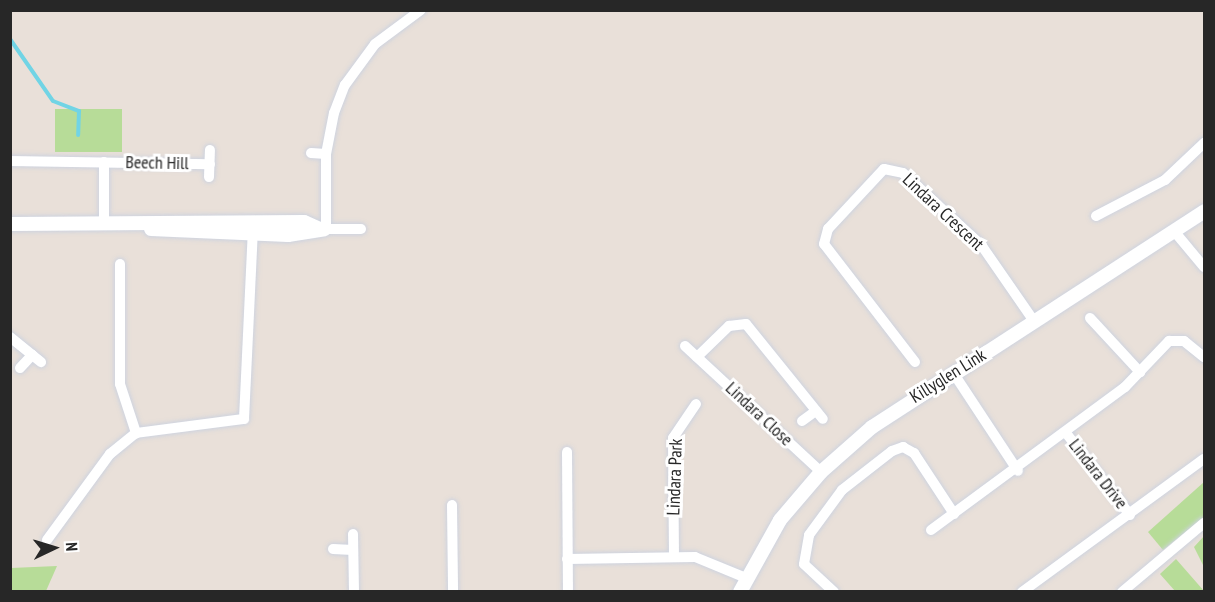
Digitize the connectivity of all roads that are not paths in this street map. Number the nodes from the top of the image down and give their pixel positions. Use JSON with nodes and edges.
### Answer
{"nodes":[{"id":1,"x":421,"y":10,"type":"edge"},
{"id":2,"x":1204,"y":143,"type":"edge"},
{"id":3,"x":210,"y":150,"type":"dead end"},
{"id":4,"x":311,"y":153,"type":"dead end"},
{"id":5,"x":326,"y":154,"type":"junction"},
{"id":6,"x":10,"y":160,"type":"edge"},
{"id":7,"x":104,"y":162,"type":"junction"},
{"id":8,"x":210,"y":164,"type":"junction"},
{"id":9,"x":209,"y":177,"type":"dead end"},
{"id":10,"x":1204,"y":211,"type":"edge"},
{"id":11,"x":1096,"y":216,"type":"dead end"},
{"id":12,"x":10,"y":224,"type":"edge"},
{"id":13,"x":104,"y":225,"type":"junction"},
{"id":14,"x":253,"y":228,"type":"junction"},
{"id":15,"x":323,"y":229,"type":"junction"},
{"id":16,"x":360,"y":229,"type":"dead end"},
{"id":17,"x":1173,"y":231,"type":"junction"},
{"id":18,"x":120,"y":264,"type":"dead end"},
{"id":19,"x":1204,"y":267,"type":"edge"},
{"id":20,"x":1090,"y":318,"type":"dead end"},
{"id":21,"x":1034,"y":321,"type":"junction"},
{"id":22,"x":10,"y":337,"type":"edge"},
{"id":23,"x":685,"y":346,"type":"dead end"},
{"id":24,"x":697,"y":357,"type":"junction"},
{"id":25,"x":1204,"y":357,"type":"edge"},
{"id":26,"x":915,"y":362,"type":"dead end"},
{"id":27,"x":20,"y":368,"type":"dead end"},
{"id":28,"x":1140,"y":372,"type":"junction"},
{"id":29,"x":954,"y":374,"type":"junction"},
{"id":30,"x":696,"y":404,"type":"dead end"},
{"id":31,"x":802,"y":421,"type":"dead end"},
{"id":32,"x":136,"y":433,"type":"junction"},
{"id":33,"x":1066,"y":433,"type":"junction"},
{"id":34,"x":567,"y":452,"type":"dead end"},
{"id":35,"x":1204,"y":459,"type":"edge"},
{"id":36,"x":1018,"y":471,"type":"junction"},
{"id":37,"x":821,"y":472,"type":"junction"},
{"id":38,"x":452,"y":505,"type":"dead end"},
{"id":39,"x":954,"y":514,"type":"junction"},
{"id":40,"x":1130,"y":515,"type":"junction"},
{"id":41,"x":1204,"y":523,"type":"edge"},
{"id":42,"x":931,"y":530,"type":"dead end"},
{"id":43,"x":353,"y":534,"type":"dead end"},
{"id":44,"x":47,"y":540,"type":"dead end"},
{"id":45,"x":333,"y":549,"type":"dead end"},
{"id":46,"x":353,"y":550,"type":"junction"},
{"id":47,"x":674,"y":556,"type":"junction"},
{"id":48,"x":567,"y":559,"type":"junction"},
{"id":49,"x":746,"y":578,"type":"junction"},
{"id":50,"x":354,"y":591,"type":"edge"},
{"id":51,"x":453,"y":591,"type":"edge"},
{"id":52,"x":568,"y":591,"type":"edge"},
{"id":53,"x":740,"y":591,"type":"edge"},
{"id":54,"x":834,"y":591,"type":"edge"},
{"id":55,"x":1022,"y":591,"type":"edge"},
{"id":56,"x":1122,"y":591,"type":"edge"}],
"edges":[{"from":1,"to":5,"type":"street"},
{"from":2,"to":11,"type":"street"},
{"from":3,"to":8,"type":"street","name":"Beech Hill"},
{"from":4,"to":5,"type":"street"},
{"from":5,"to":15,"type":"street"},
{"from":6,"to":7,"type":"street","name":"Beech Hill"},
{"from":7,"to":8,"type":"street","name":"Beech Hill"},
{"from":7,"to":13,"type":"street","name":"Beech Hill"},
{"from":8,"to":9,"type":"street","name":"Beech Hill"},
{"from":10,"to":17,"type":"street","name":"Killyglen Link"},
{"from":12,"to":13,"type":"street"},
{"from":13,"to":14,"type":"street"},
{"from":14,"to":15,"type":"street"},
{"from":14,"to":32,"type":"street"},
{"from":15,"to":16,"type":"street"},
{"from":17,"to":19,"type":"street"},
{"from":17,"to":21,"type":"street","name":"Killyglen Link"},
{"from":18,"to":32,"type":"street"},
{"from":20,"to":28,"type":"street"},
{"from":21,"to":26,"type":"street","name":"Lindara Crescent"},
{"from":21,"to":29,"type":"street","name":"Killyglen Link"},
{"from":22,"to":27,"type":"street"},
{"from":23,"to":24,"type":"street","name":"Lindara Close"},
{"from":24,"to":31,"type":"street","name":"Lindara Close"},
{"from":24,"to":37,"type":"street","name":"Lindara Close"},
{"from":25,"to":28,"type":"street","name":"Lindara Drive"},
{"from":28,"to":33,"type":"street","name":"Lindara Drive"},
{"from":29,"to":36,"type":"street"},
{"from":29,"to":37,"type":"street","name":"Killyglen Link"},
{"from":30,"to":47,"type":"street","name":"Lindara Park"},
{"from":32,"to":44,"type":"street"},
{"from":33,"to":36,"type":"street","name":"Lindara Drive"},
{"from":33,"to":40,"type":"street","name":"Lindara Drive"},
{"from":34,"to":48,"type":"street"},
{"from":35,"to":40,"type":"street","name":"Lindara Drive"},
{"from":36,"to":39,"type":"street","name":"Lindara Drive"},
{"from":37,"to":49,"type":"street","name":"Killyglen Link"},
{"from":38,"to":51,"type":"street"},
{"from":39,"to":42,"type":"street","name":"Lindara Drive"},
{"from":39,"to":54,"type":"street"},
{"from":40,"to":55,"type":"street","name":"Lindara Drive"},
{"from":41,"to":56,"type":"street"},
{"from":43,"to":46,"type":"street"},
{"from":45,"to":46,"type":"street"},
{"from":46,"to":50,"type":"street"},
{"from":47,"to":48,"type":"street"},
{"from":47,"to":49,"type":"street"},
{"from":48,"to":52,"type":"street"},
{"from":49,"to":53,"type":"street","name":"Killyglen Link"}]}
